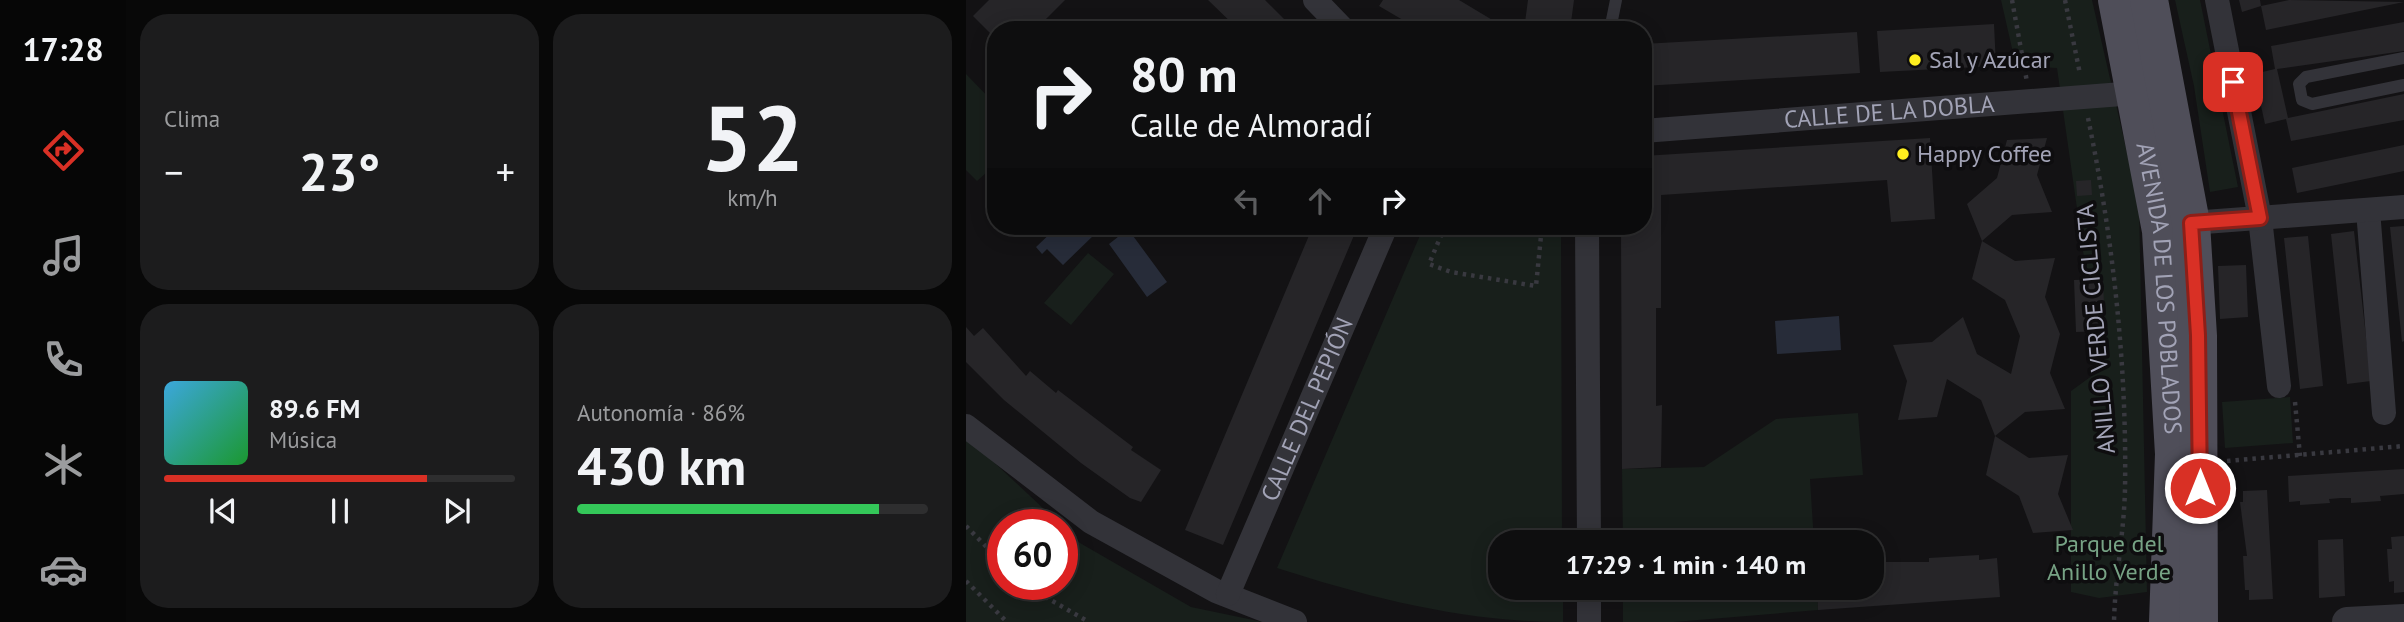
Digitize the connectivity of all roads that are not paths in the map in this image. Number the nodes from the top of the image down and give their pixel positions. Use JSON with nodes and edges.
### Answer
{"nodes":[{"id":1,"x":1315,"y":0,"type":"edge"},
{"id":2,"x":1616,"y":0,"type":"edge"},
{"id":3,"x":2117,"y":0,"type":"edge"},
{"id":4,"x":2149,"y":0,"type":"edge"},
{"id":5,"x":2217,"y":0,"type":"edge"},
{"id":6,"x":1335,"y":21,"type":"edge"},
{"id":7,"x":1612,"y":21,"type":"edge"},
{"id":8,"x":2404,"y":58,"type":"edge"},
{"id":9,"x":2404,"y":86,"type":"edge"},
{"id":10,"x":2135,"y":93,"type":"junction"},
{"id":11,"x":1652,"y":130,"type":"edge"},
{"id":12,"x":2404,"y":207,"type":"edge"},
{"id":13,"x":2368,"y":210,"type":"junction"},
{"id":14,"x":2260,"y":218,"type":"junction"},
{"id":15,"x":2191,"y":223,"type":"junction"},
{"id":16,"x":1382,"y":235,"type":"edge"},
{"id":17,"x":1587,"y":235,"type":"edge"},
{"id":18,"x":2287,"y":390,"type":"road end"},
{"id":19,"x":2385,"y":424,"type":"road end"},
{"id":20,"x":966,"y":426,"type":"edge"},
{"id":21,"x":1589,"y":530,"type":"edge"},
{"id":22,"x":1228,"y":594,"type":"junction"},
{"id":23,"x":1589,"y":600,"type":"edge"},
{"id":24,"x":2404,"y":619,"type":"edge"},
{"id":25,"x":1295,"y":622,"type":"edge"},
{"id":26,"x":1589,"y":622,"type":"edge"},
{"id":27,"x":2168,"y":622,"type":"edge"},
{"id":28,"x":2199,"y":622,"type":"edge"},
{"id":29,"x":2347,"y":622,"type":"edge"}],
"edges":[{"from":1,"to":6,"type":"street"},
{"from":2,"to":7,"type":"lane"},
{"from":3,"to":10,"type":"main road","name":"AVENIDA DE LOS POBLADOS"},
{"from":4,"to":15,"type":"main road","name":"AVENIDA DE LOS POBLADOS"},
{"from":5,"to":14,"type":"street"},
{"from":8,"to":9,"type":"lane"},
{"from":10,"to":11,"type":"street","name":"CALLE DE LA DOBLA"},
{"from":10,"to":27,"type":"main road","name":"AVENIDA DE LOS POBLADOS"},
{"from":12,"to":13,"type":"street"},
{"from":13,"to":14,"type":"street"},
{"from":13,"to":19,"type":"street"},
{"from":14,"to":15,"type":"street"},
{"from":14,"to":18,"type":"street"},
{"from":15,"to":28,"type":"main road","name":"AVENIDA DE LOS POBLADOS"},
{"from":16,"to":22,"type":"street","name":"CALLE DEL PEPIÓN"},
{"from":17,"to":21,"type":"street"},
{"from":20,"to":22,"type":"street"},
{"from":22,"to":25,"type":"street"},
{"from":23,"to":26,"type":"street"},
{"from":24,"to":29,"type":"street"}]}
